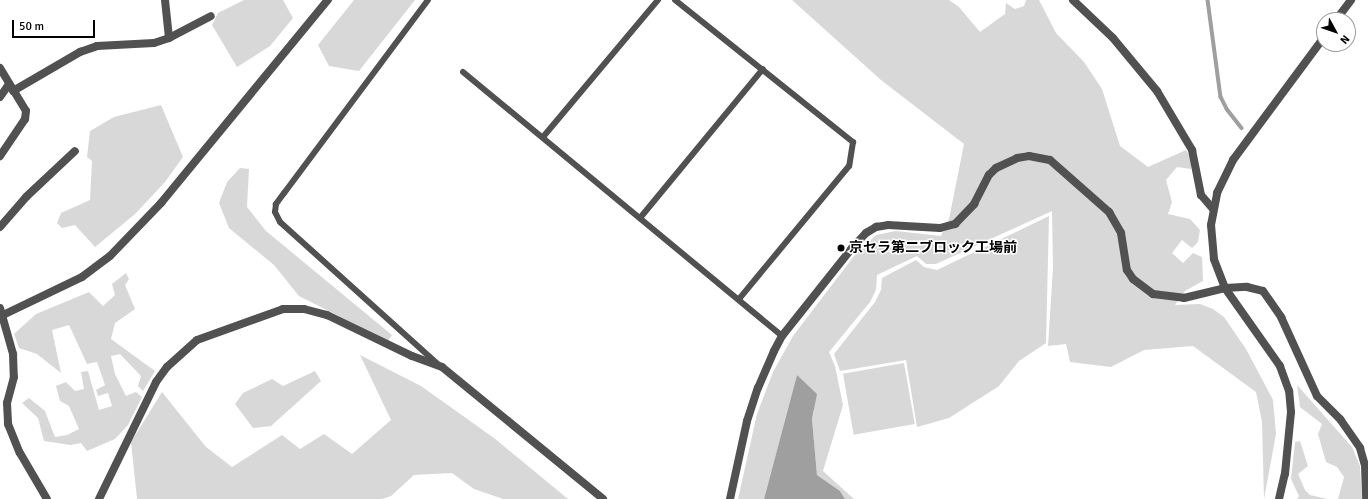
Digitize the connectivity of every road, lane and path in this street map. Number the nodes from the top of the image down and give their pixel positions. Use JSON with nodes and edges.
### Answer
{"nodes":[{"id":1,"x":165,"y":0,"type":"edge"},
{"id":2,"x":328,"y":0,"type":"edge"},
{"id":3,"x":428,"y":0,"type":"edge"},
{"id":4,"x":658,"y":0,"type":"edge"},
{"id":5,"x":675,"y":0,"type":"edge"},
{"id":6,"x":1073,"y":0,"type":"edge"},
{"id":7,"x":1351,"y":0,"type":"edge"},
{"id":8,"x":1342,"y":12,"type":"edge"},
{"id":9,"x":211,"y":16,"type":"dead end"},
{"id":10,"x":169,"y":38,"type":"junction"},
{"id":11,"x":1316,"y":48,"type":"edge"},
{"id":12,"x":0,"y":68,"type":"edge"},
{"id":13,"x":763,"y":69,"type":"junction"},
{"id":14,"x":463,"y":72,"type":"dead end"},
{"id":15,"x":11,"y":87,"type":"junction"},
{"id":16,"x":0,"y":97,"type":"edge"},
{"id":17,"x":543,"y":138,"type":"junction"},
{"id":18,"x":75,"y":151,"type":"dead end"},
{"id":19,"x":0,"y":156,"type":"edge"},
{"id":20,"x":1213,"y":209,"type":"junction"},
{"id":21,"x":640,"y":218,"type":"junction"},
{"id":22,"x":0,"y":227,"type":"edge"},
{"id":23,"x":1225,"y":288,"type":"junction"},
{"id":24,"x":739,"y":299,"type":"junction"},
{"id":25,"x":2,"y":312,"type":"edge"},
{"id":26,"x":782,"y":336,"type":"junction"},
{"id":27,"x":442,"y":367,"type":"junction"},
{"id":28,"x":47,"y":499,"type":"edge"},
{"id":29,"x":99,"y":499,"type":"edge"},
{"id":30,"x":602,"y":499,"type":"edge"},
{"id":31,"x":730,"y":499,"type":"edge"},
{"id":32,"x":1279,"y":499,"type":"edge"},
{"id":33,"x":1366,"y":499,"type":"edge"}],
"edges":[{"from":1,"to":10,"type":"street"},
{"from":2,"to":25,"type":"street"},
{"from":3,"to":27,"type":"lane"},
{"from":4,"to":17,"type":"lane"},
{"from":5,"to":13,"type":"lane"},
{"from":6,"to":20,"type":"street"},
{"from":7,"to":8,"type":"street"},
{"from":9,"to":10,"type":"street"},
{"from":10,"to":15,"type":"street"},
{"from":11,"to":20,"type":"street"},
{"from":12,"to":15,"type":"street"},
{"from":13,"to":21,"type":"lane"},
{"from":13,"to":24,"type":"lane"},
{"from":14,"to":17,"type":"lane"},
{"from":15,"to":16,"type":"street"},
{"from":15,"to":19,"type":"street"},
{"from":17,"to":21,"type":"lane"},
{"from":18,"to":22,"type":"street"},
{"from":20,"to":23,"type":"street"},
{"from":21,"to":24,"type":"lane"},
{"from":23,"to":26,"type":"street"},
{"from":23,"to":32,"type":"street"},
{"from":23,"to":33,"type":"street"},
{"from":24,"to":26,"type":"lane"},
{"from":25,"to":28,"type":"street"},
{"from":26,"to":31,"type":"street"},
{"from":27,"to":29,"type":"street"},
{"from":27,"to":30,"type":"street"}]}
